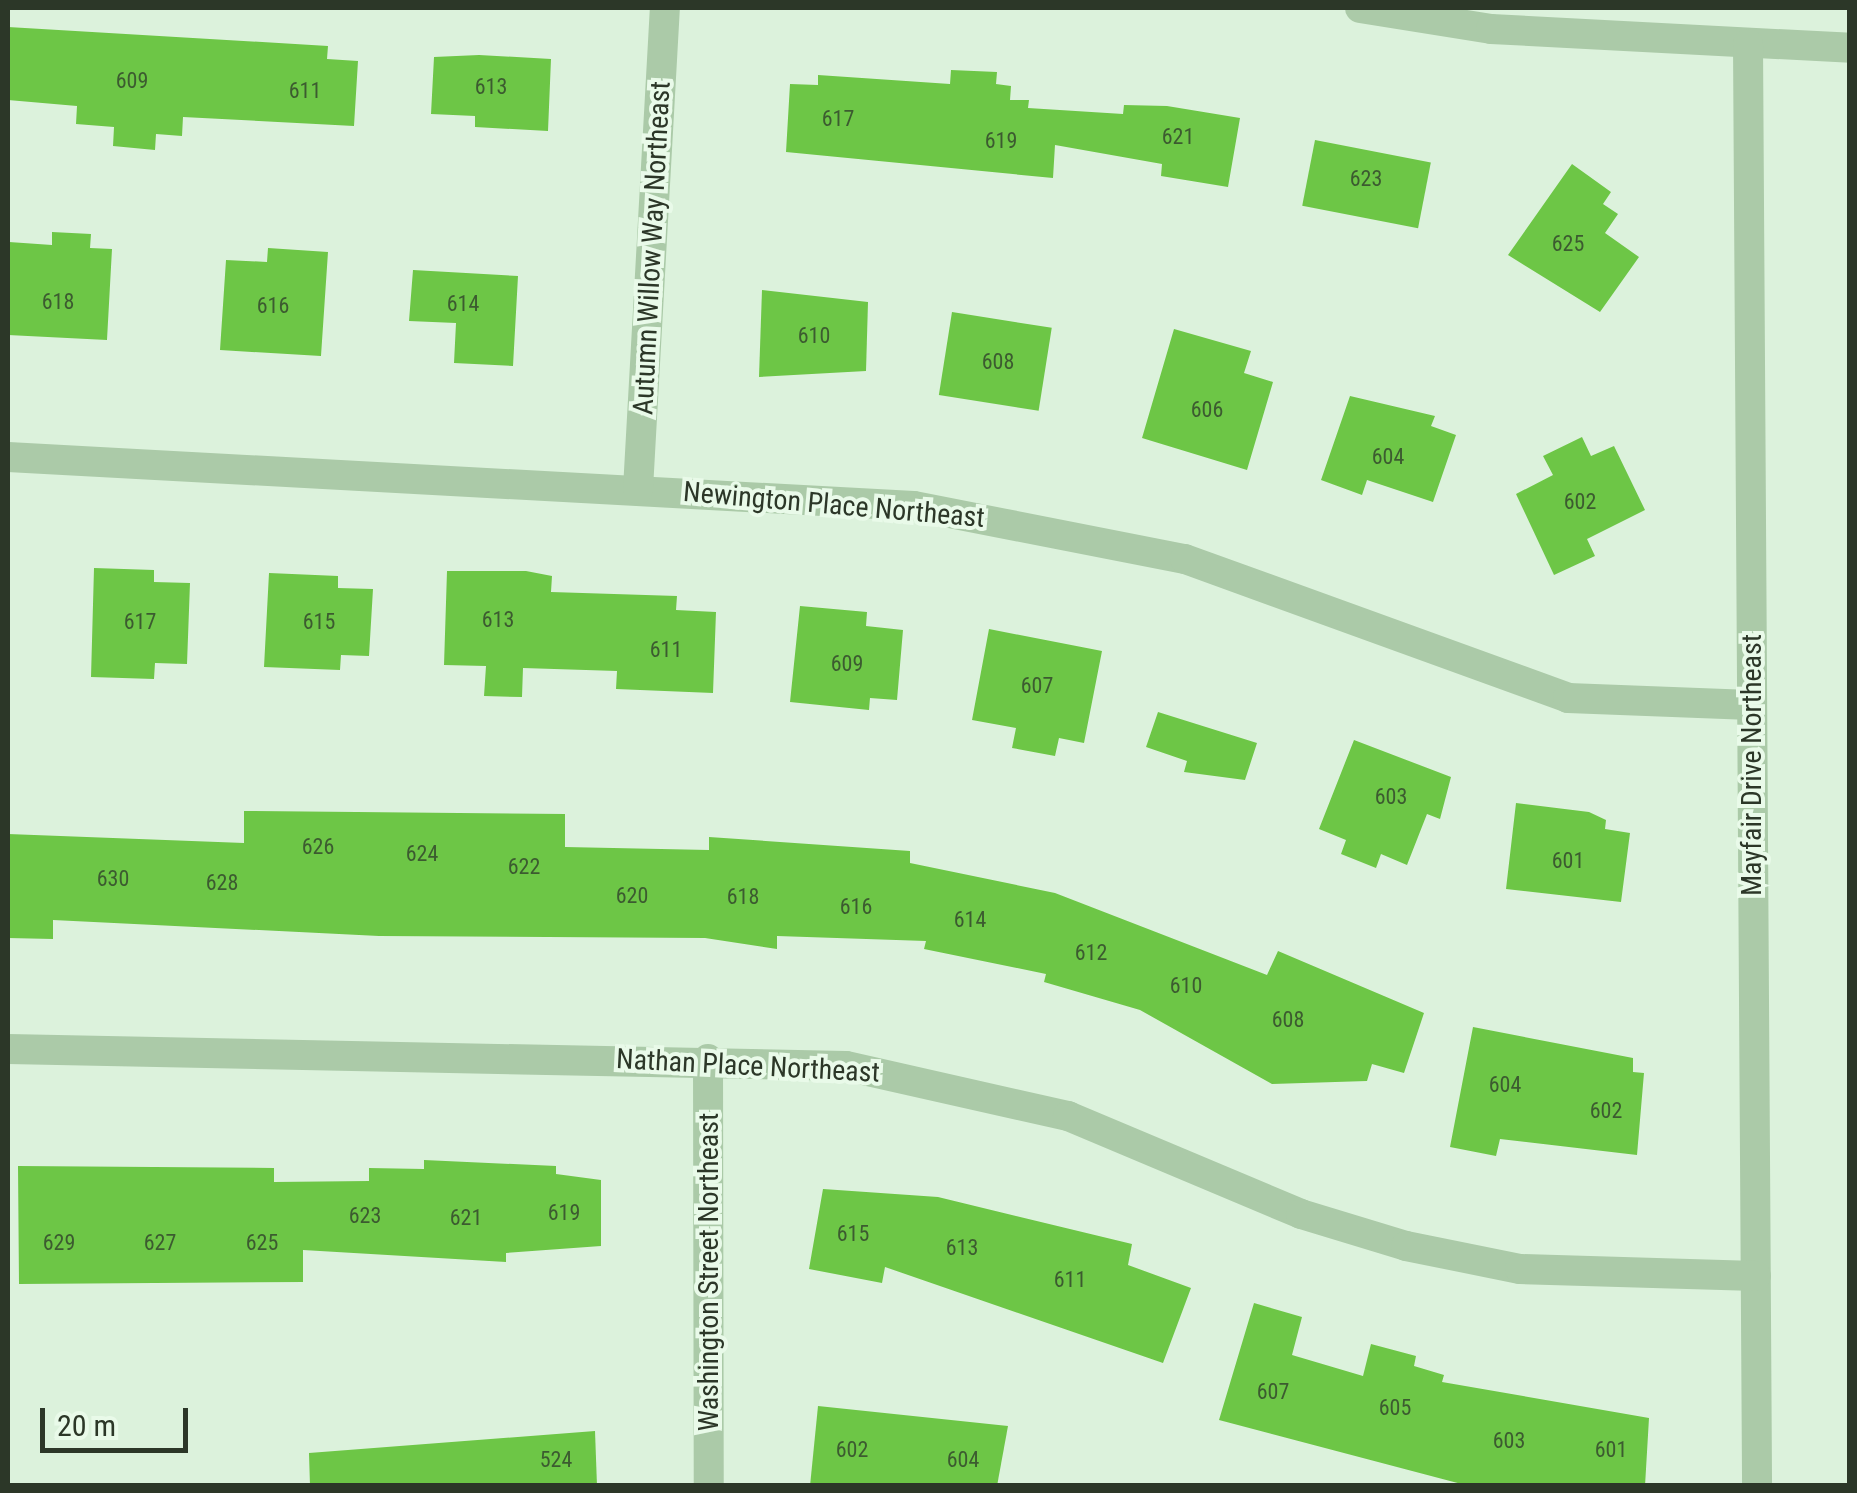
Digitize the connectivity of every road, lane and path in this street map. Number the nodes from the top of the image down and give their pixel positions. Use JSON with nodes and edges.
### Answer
{"nodes":[{"id":1,"x":665,"y":8,"type":"edge"},
{"id":2,"x":1360,"y":8,"type":"edge"},
{"id":3,"x":1748,"y":44,"type":"junction"},
{"id":4,"x":1850,"y":48,"type":"edge"},
{"id":5,"x":8,"y":456,"type":"edge"},
{"id":6,"x":638,"y":489,"type":"junction"},
{"id":7,"x":1751,"y":705,"type":"junction"},
{"id":8,"x":8,"y":1049,"type":"edge"},
{"id":9,"x":708,"y":1059,"type":"junction"},
{"id":10,"x":1756,"y":1276,"type":"junction"},
{"id":11,"x":710,"y":1486,"type":"edge"},
{"id":12,"x":1758,"y":1486,"type":"edge"}],
"edges":[{"from":1,"to":6,"type":"street","name":"Autumn Willow Way Northeast"},
{"from":2,"to":3,"type":"street"},
{"from":3,"to":4,"type":"street"},
{"from":3,"to":7,"type":"street","name":"Mayfair Drive Northeast"},
{"from":5,"to":6,"type":"street","name":"Newington Place Northeast"},
{"from":6,"to":7,"type":"street","name":"Newington Place Northeast"},
{"from":7,"to":10,"type":"street","name":"Mayfair Drive Northeast"},
{"from":8,"to":9,"type":"street","name":"Nathan Place Northeast"},
{"from":9,"to":10,"type":"street","name":"Nathan Place Northeast"},
{"from":9,"to":11,"type":"street","name":"Washington Street Northeast"},
{"from":10,"to":12,"type":"street","name":"Mayfair Drive Northeast"}]}
